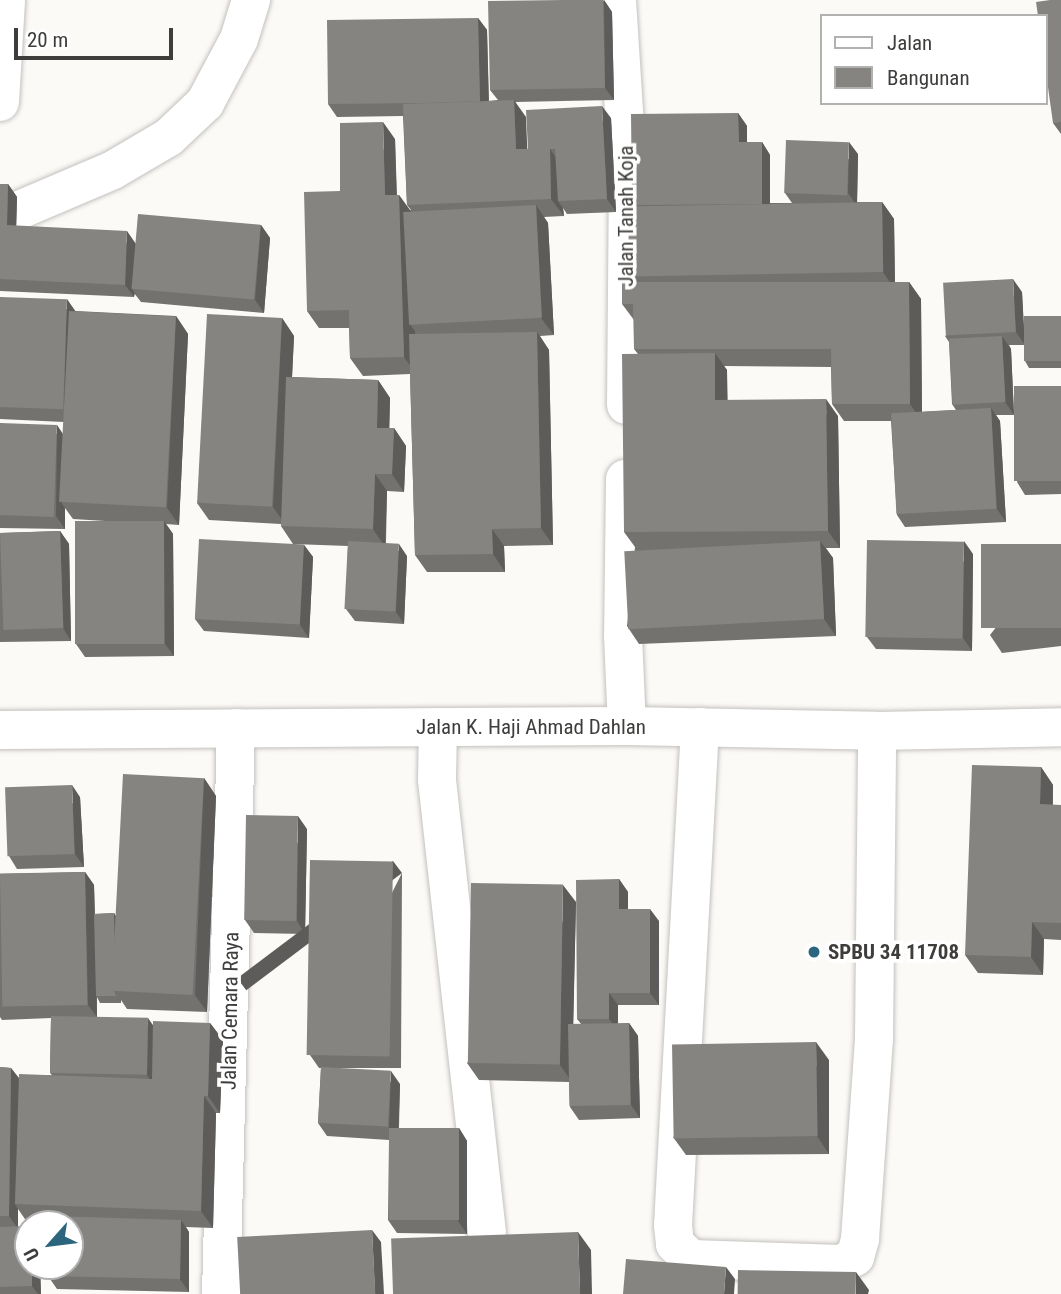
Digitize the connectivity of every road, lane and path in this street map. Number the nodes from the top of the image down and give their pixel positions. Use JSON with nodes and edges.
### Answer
{"nodes":[{"id":1,"x":6,"y":0,"type":"edge"},
{"id":2,"x":251,"y":0,"type":"edge"},
{"id":3,"x":617,"y":0,"type":"edge"},
{"id":4,"x":0,"y":102,"type":"edge"},
{"id":5,"x":16,"y":211,"type":"dead end"},
{"id":6,"x":627,"y":726,"type":"junction"},
{"id":7,"x":438,"y":727,"type":"junction"},
{"id":8,"x":700,"y":727,"type":"junction"},
{"id":9,"x":1061,"y":727,"type":"edge"},
{"id":10,"x":236,"y":728,"type":"junction"},
{"id":11,"x":0,"y":730,"type":"edge"},
{"id":12,"x":877,"y":731,"type":"junction"},
{"id":13,"x":487,"y":1232,"type":"edge"},
{"id":14,"x":221,"y":1294,"type":"edge"}],
"edges":[{"from":1,"to":4,"type":"street"},
{"from":2,"to":5,"type":"street"},
{"from":3,"to":6,"type":"street","name":"Jalan Tanah Koja"},
{"from":6,"to":7,"type":"street","name":"Jalan K. Haji Ahmad Dahlan"},
{"from":6,"to":8,"type":"street","name":"Jalan K. Haji Ahmad Dahlan"},
{"from":7,"to":10,"type":"street","name":"Jalan K. Haji Ahmad Dahlan"},
{"from":7,"to":13,"type":"street"},
{"from":8,"to":12,"type":"street","name":"Jalan K. Haji Ahmad Dahlan"},
{"from":8,"to":12,"type":"street"},
{"from":9,"to":12,"type":"street","name":"Jalan K. Haji Ahmad Dahlan"},
{"from":10,"to":11,"type":"street","name":"Jalan K. Haji Ahmad Dahlan"},
{"from":10,"to":14,"type":"street","name":"Jalan Cemara Raya"}]}
